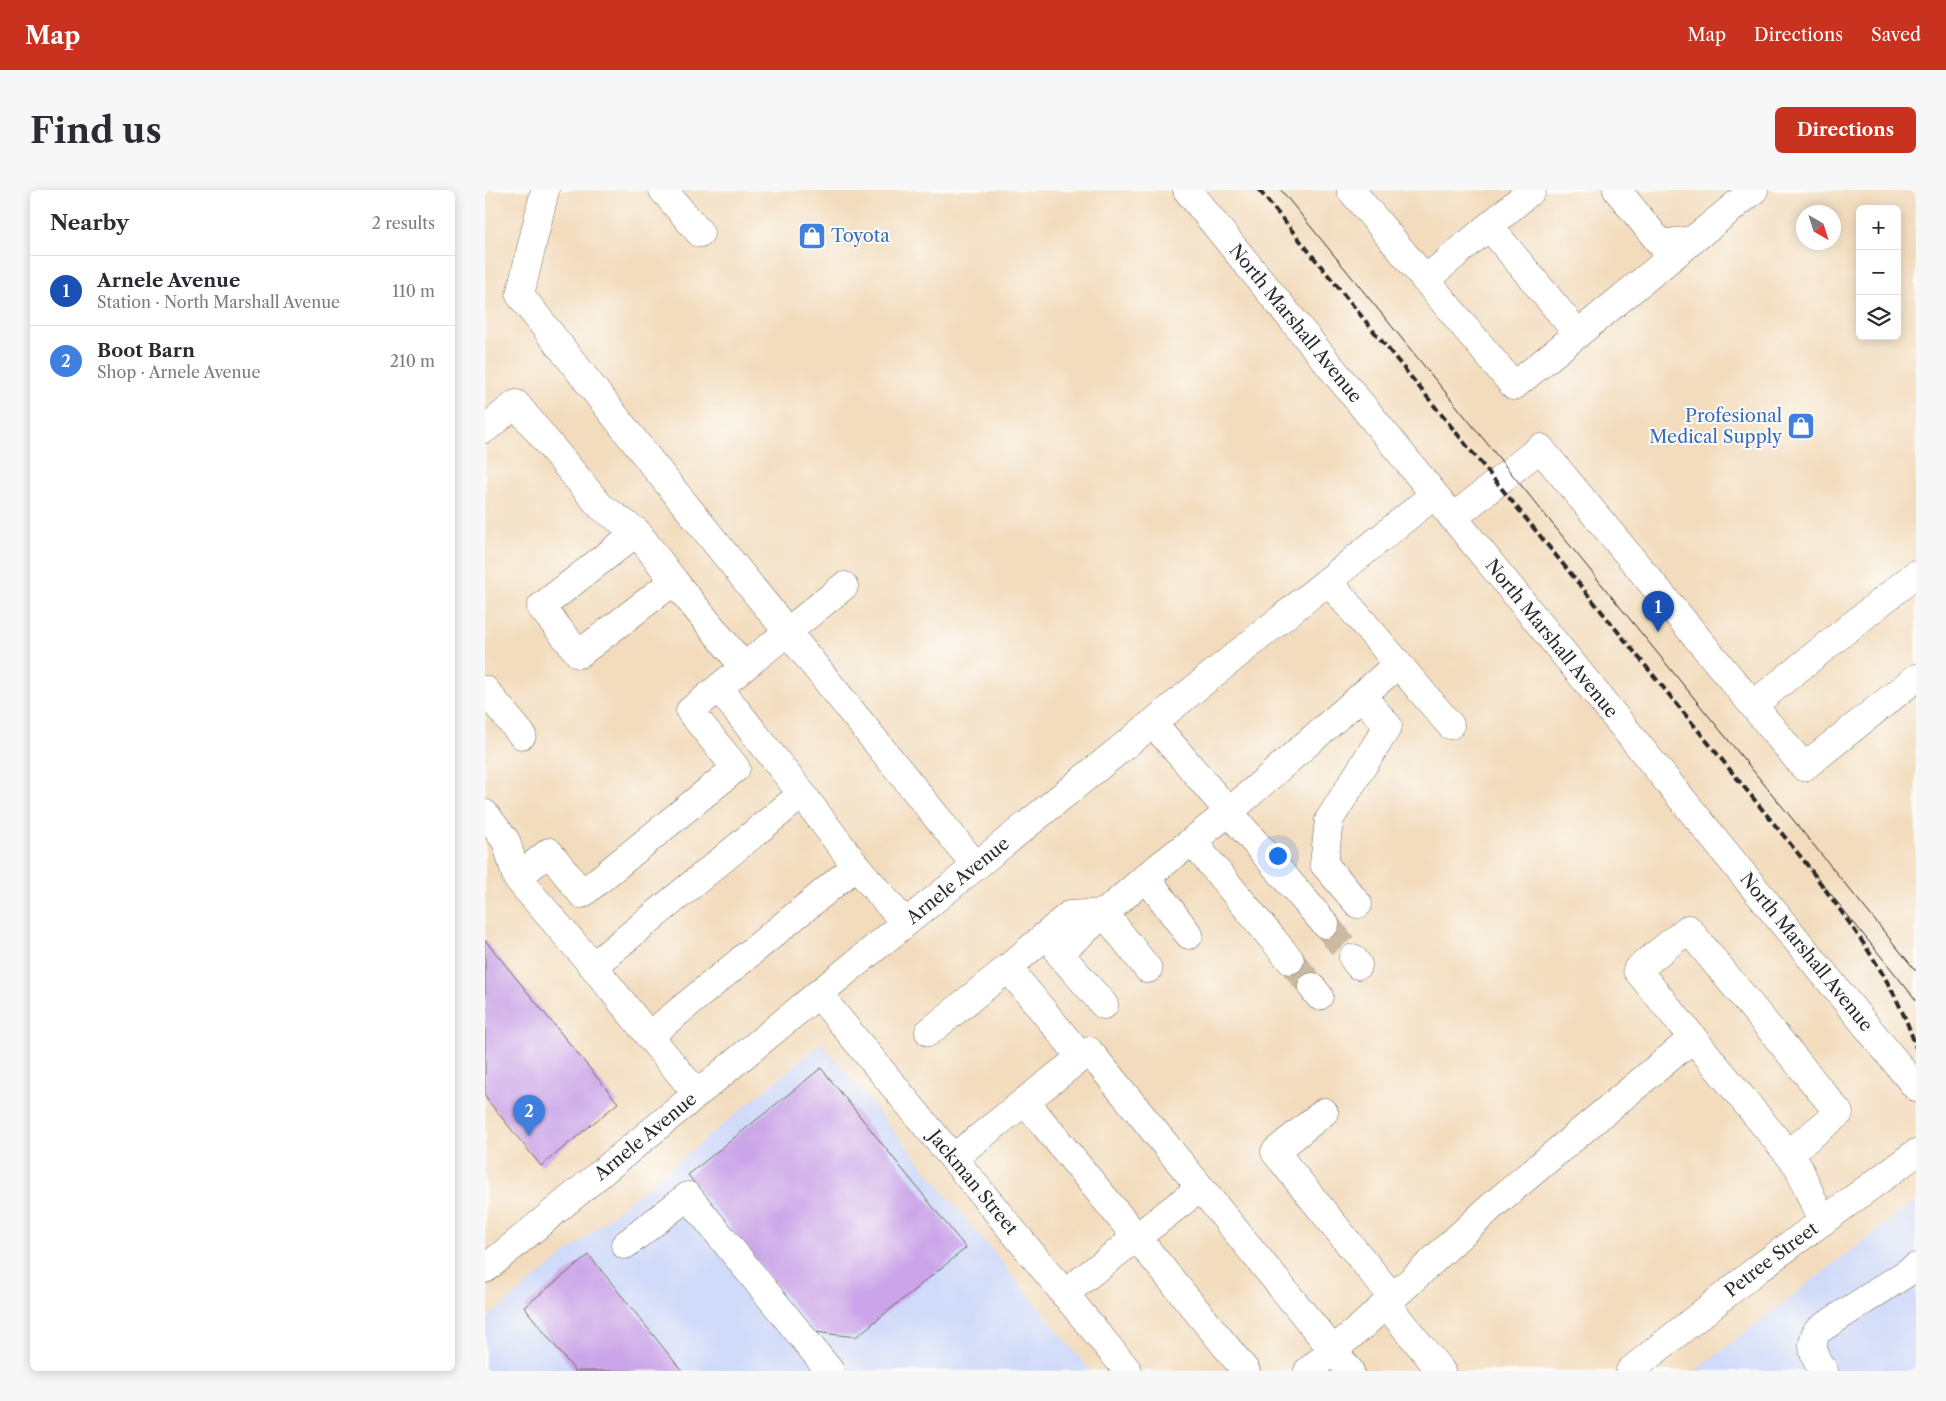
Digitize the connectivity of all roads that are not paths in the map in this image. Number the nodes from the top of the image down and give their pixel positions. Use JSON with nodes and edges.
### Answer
{"nodes":[{"id":1,"x":545,"y":190,"type":"edge"},
{"id":2,"x":663,"y":190,"type":"edge"},
{"id":3,"x":1187,"y":190,"type":"edge"},
{"id":4,"x":1351,"y":190,"type":"edge"},
{"id":5,"x":1532,"y":190,"type":"edge"},
{"id":6,"x":1617,"y":190,"type":"edge"},
{"id":7,"x":1754,"y":190,"type":"edge"},
{"id":8,"x":1489,"y":226,"type":"junction"},
{"id":9,"x":700,"y":233,"type":"dead end"},
{"id":10,"x":1693,"y":240,"type":"junction"},
{"id":11,"x":1425,"y":280,"type":"junction"},
{"id":12,"x":1578,"y":334,"type":"junction"},
{"id":13,"x":485,"y":429,"type":"edge"},
{"id":14,"x":1434,"y":495,"type":"junction"},
{"id":15,"x":1453,"y":518,"type":"junction"},
{"id":16,"x":637,"y":532,"type":"junction"},
{"id":17,"x":1916,"y":574,"type":"edge"},
{"id":18,"x":674,"y":581,"type":"junction"},
{"id":19,"x":1328,"y":581,"type":"junction"},
{"id":20,"x":843,"y":586,"type":"dead end"},
{"id":21,"x":787,"y":631,"type":"junction"},
{"id":22,"x":1398,"y":664,"type":"junction"},
{"id":23,"x":744,"y":667,"type":"junction"},
{"id":24,"x":1916,"y":678,"type":"edge"},
{"id":25,"x":719,"y":688,"type":"junction"},
{"id":26,"x":485,"y":690,"type":"edge"},
{"id":27,"x":1362,"y":696,"type":"junction"},
{"id":28,"x":1753,"y":705,"type":"junction"},
{"id":29,"x":1153,"y":723,"type":"junction"},
{"id":30,"x":1450,"y":725,"type":"dead end"},
{"id":31,"x":522,"y":735,"type":"dead end"},
{"id":32,"x":802,"y":794,"type":"junction"},
{"id":33,"x":1229,"y":812,"type":"junction"},
{"id":34,"x":485,"y":814,"type":"edge"},
{"id":35,"x":1192,"y":841,"type":"junction"},
{"id":36,"x":856,"y":866,"type":"junction"},
{"id":37,"x":976,"y":866,"type":"junction"},
{"id":38,"x":1146,"y":877,"type":"junction"},
{"id":39,"x":517,"y":878,"type":"junction"},
{"id":40,"x":1358,"y":904,"type":"dead end"},
{"id":41,"x":1104,"y":913,"type":"junction"},
{"id":42,"x":905,"y":923,"type":"junction"},
{"id":43,"x":1325,"y":924,"type":"tunnel mouth"},
{"id":44,"x":1189,"y":935,"type":"dead end"},
{"id":45,"x":1290,"y":960,"type":"tunnel mouth"},
{"id":46,"x":593,"y":966,"type":"junction"},
{"id":47,"x":1008,"y":968,"type":"junction"},
{"id":48,"x":1148,"y":969,"type":"dead end"},
{"id":49,"x":818,"y":994,"type":"junction"},
{"id":50,"x":1104,"y":1005,"type":"dead end"},
{"id":51,"x":929,"y":1032,"type":"dead end"},
{"id":52,"x":649,"y":1036,"type":"junction"},
{"id":53,"x":1693,"y":1038,"type":"junction"},
{"id":54,"x":1081,"y":1057,"type":"junction"},
{"id":55,"x":1916,"y":1087,"type":"edge"},
{"id":56,"x":697,"y":1094,"type":"junction"},
{"id":57,"x":1025,"y":1101,"type":"junction"},
{"id":58,"x":1324,"y":1112,"type":"dead end"},
{"id":59,"x":1916,"y":1153,"type":"edge"},
{"id":60,"x":1788,"y":1154,"type":"junction"},
{"id":61,"x":953,"y":1158,"type":"junction"},
{"id":62,"x":1200,"y":1188,"type":"junction"},
{"id":63,"x":1822,"y":1222,"type":"junction"},
{"id":64,"x":1137,"y":1237,"type":"junction"},
{"id":65,"x":625,"y":1245,"type":"dead end"},
{"id":66,"x":1916,"y":1267,"type":"edge"},
{"id":67,"x":485,"y":1269,"type":"edge"},
{"id":68,"x":1065,"y":1294,"type":"junction"},
{"id":69,"x":1389,"y":1301,"type":"junction"},
{"id":70,"x":1333,"y":1350,"type":"junction"},
{"id":71,"x":829,"y":1371,"type":"edge"},
{"id":72,"x":1128,"y":1371,"type":"edge"},
{"id":73,"x":1246,"y":1371,"type":"edge"},
{"id":74,"x":1308,"y":1371,"type":"edge"},
{"id":75,"x":1350,"y":1371,"type":"edge"},
{"id":76,"x":1441,"y":1371,"type":"edge"},
{"id":77,"x":1630,"y":1371,"type":"edge"},
{"id":78,"x":1825,"y":1371,"type":"edge"}],
"edges":[{"from":1,"to":21,"type":"street"},
{"from":2,"to":9,"type":"street"},
{"from":3,"to":14,"type":"street","name":"North Marshall Avenue"},
{"from":4,"to":11,"type":"street"},
{"from":5,"to":8,"type":"street"},
{"from":6,"to":10,"type":"street"},
{"from":7,"to":10,"type":"street"},
{"from":8,"to":11,"type":"street"},
{"from":8,"to":12,"type":"street"},
{"from":10,"to":12,"type":"street"},
{"from":11,"to":12,"type":"street"},
{"from":13,"to":16,"type":"street"},
{"from":14,"to":15,"type":"street","name":"North Marshall Avenue"},
{"from":14,"to":19,"type":"street","name":"Arnele Avenue"},
{"from":15,"to":28,"type":"street"},
{"from":15,"to":55,"type":"street","name":"North Marshall Avenue"},
{"from":16,"to":18,"type":"street"},
{"from":16,"to":18,"type":"street"},
{"from":17,"to":28,"type":"street"},
{"from":18,"to":23,"type":"street"},
{"from":19,"to":22,"type":"street"},
{"from":19,"to":29,"type":"street","name":"Arnele Avenue"},
{"from":20,"to":21,"type":"street"},
{"from":21,"to":23,"type":"street"},
{"from":21,"to":37,"type":"street"},
{"from":22,"to":27,"type":"street"},
{"from":22,"to":30,"type":"street"},
{"from":23,"to":25,"type":"street"},
{"from":24,"to":28,"type":"street"},
{"from":25,"to":32,"type":"street"},
{"from":25,"to":39,"type":"street"},
{"from":26,"to":31,"type":"street"},
{"from":27,"to":33,"type":"street"},
{"from":27,"to":40,"type":"street"},
{"from":29,"to":33,"type":"street"},
{"from":29,"to":37,"type":"street","name":"Arnele Avenue"},
{"from":32,"to":36,"type":"street"},
{"from":32,"to":46,"type":"street"},
{"from":33,"to":35,"type":"street"},
{"from":33,"to":43,"type":"street"},
{"from":34,"to":39,"type":"street"},
{"from":35,"to":38,"type":"street"},
{"from":35,"to":45,"type":"street"},
{"from":36,"to":42,"type":"street"},
{"from":36,"to":52,"type":"street"},
{"from":37,"to":42,"type":"street","name":"Arnele Avenue"},
{"from":38,"to":41,"type":"street"},
{"from":38,"to":44,"type":"street"},
{"from":39,"to":46,"type":"street"},
{"from":41,"to":47,"type":"street"},
{"from":41,"to":48,"type":"street"},
{"from":41,"to":50,"type":"street"},
{"from":42,"to":49,"type":"street","name":"Arnele Avenue"},
{"from":46,"to":52,"type":"street"},
{"from":47,"to":51,"type":"street"},
{"from":47,"to":54,"type":"street"},
{"from":49,"to":56,"type":"street","name":"Arnele Avenue"},
{"from":49,"to":61,"type":"street","name":"Jackman Street"},
{"from":52,"to":56,"type":"street"},
{"from":53,"to":60,"type":"street"},
{"from":53,"to":60,"type":"street"},
{"from":53,"to":69,"type":"street"},
{"from":54,"to":57,"type":"street"},
{"from":54,"to":62,"type":"street"},
{"from":56,"to":67,"type":"street","name":"Arnele Avenue"},
{"from":57,"to":61,"type":"street"},
{"from":57,"to":64,"type":"street"},
{"from":58,"to":69,"type":"street"},
{"from":59,"to":63,"type":"street","name":"Petree Street"},
{"from":60,"to":63,"type":"street"},
{"from":61,"to":68,"type":"street","name":"Jackman Street"},
{"from":62,"to":64,"type":"street"},
{"from":62,"to":70,"type":"street"},
{"from":63,"to":77,"type":"street","name":"Petree Street"},
{"from":64,"to":68,"type":"street"},
{"from":64,"to":73,"type":"street"},
{"from":65,"to":71,"type":"street"},
{"from":66,"to":78,"type":"street"},
{"from":68,"to":72,"type":"street","name":"Jackman Street"},
{"from":69,"to":70,"type":"street"},
{"from":69,"to":76,"type":"street"},
{"from":70,"to":74,"type":"street"},
{"from":70,"to":75,"type":"street"}]}
